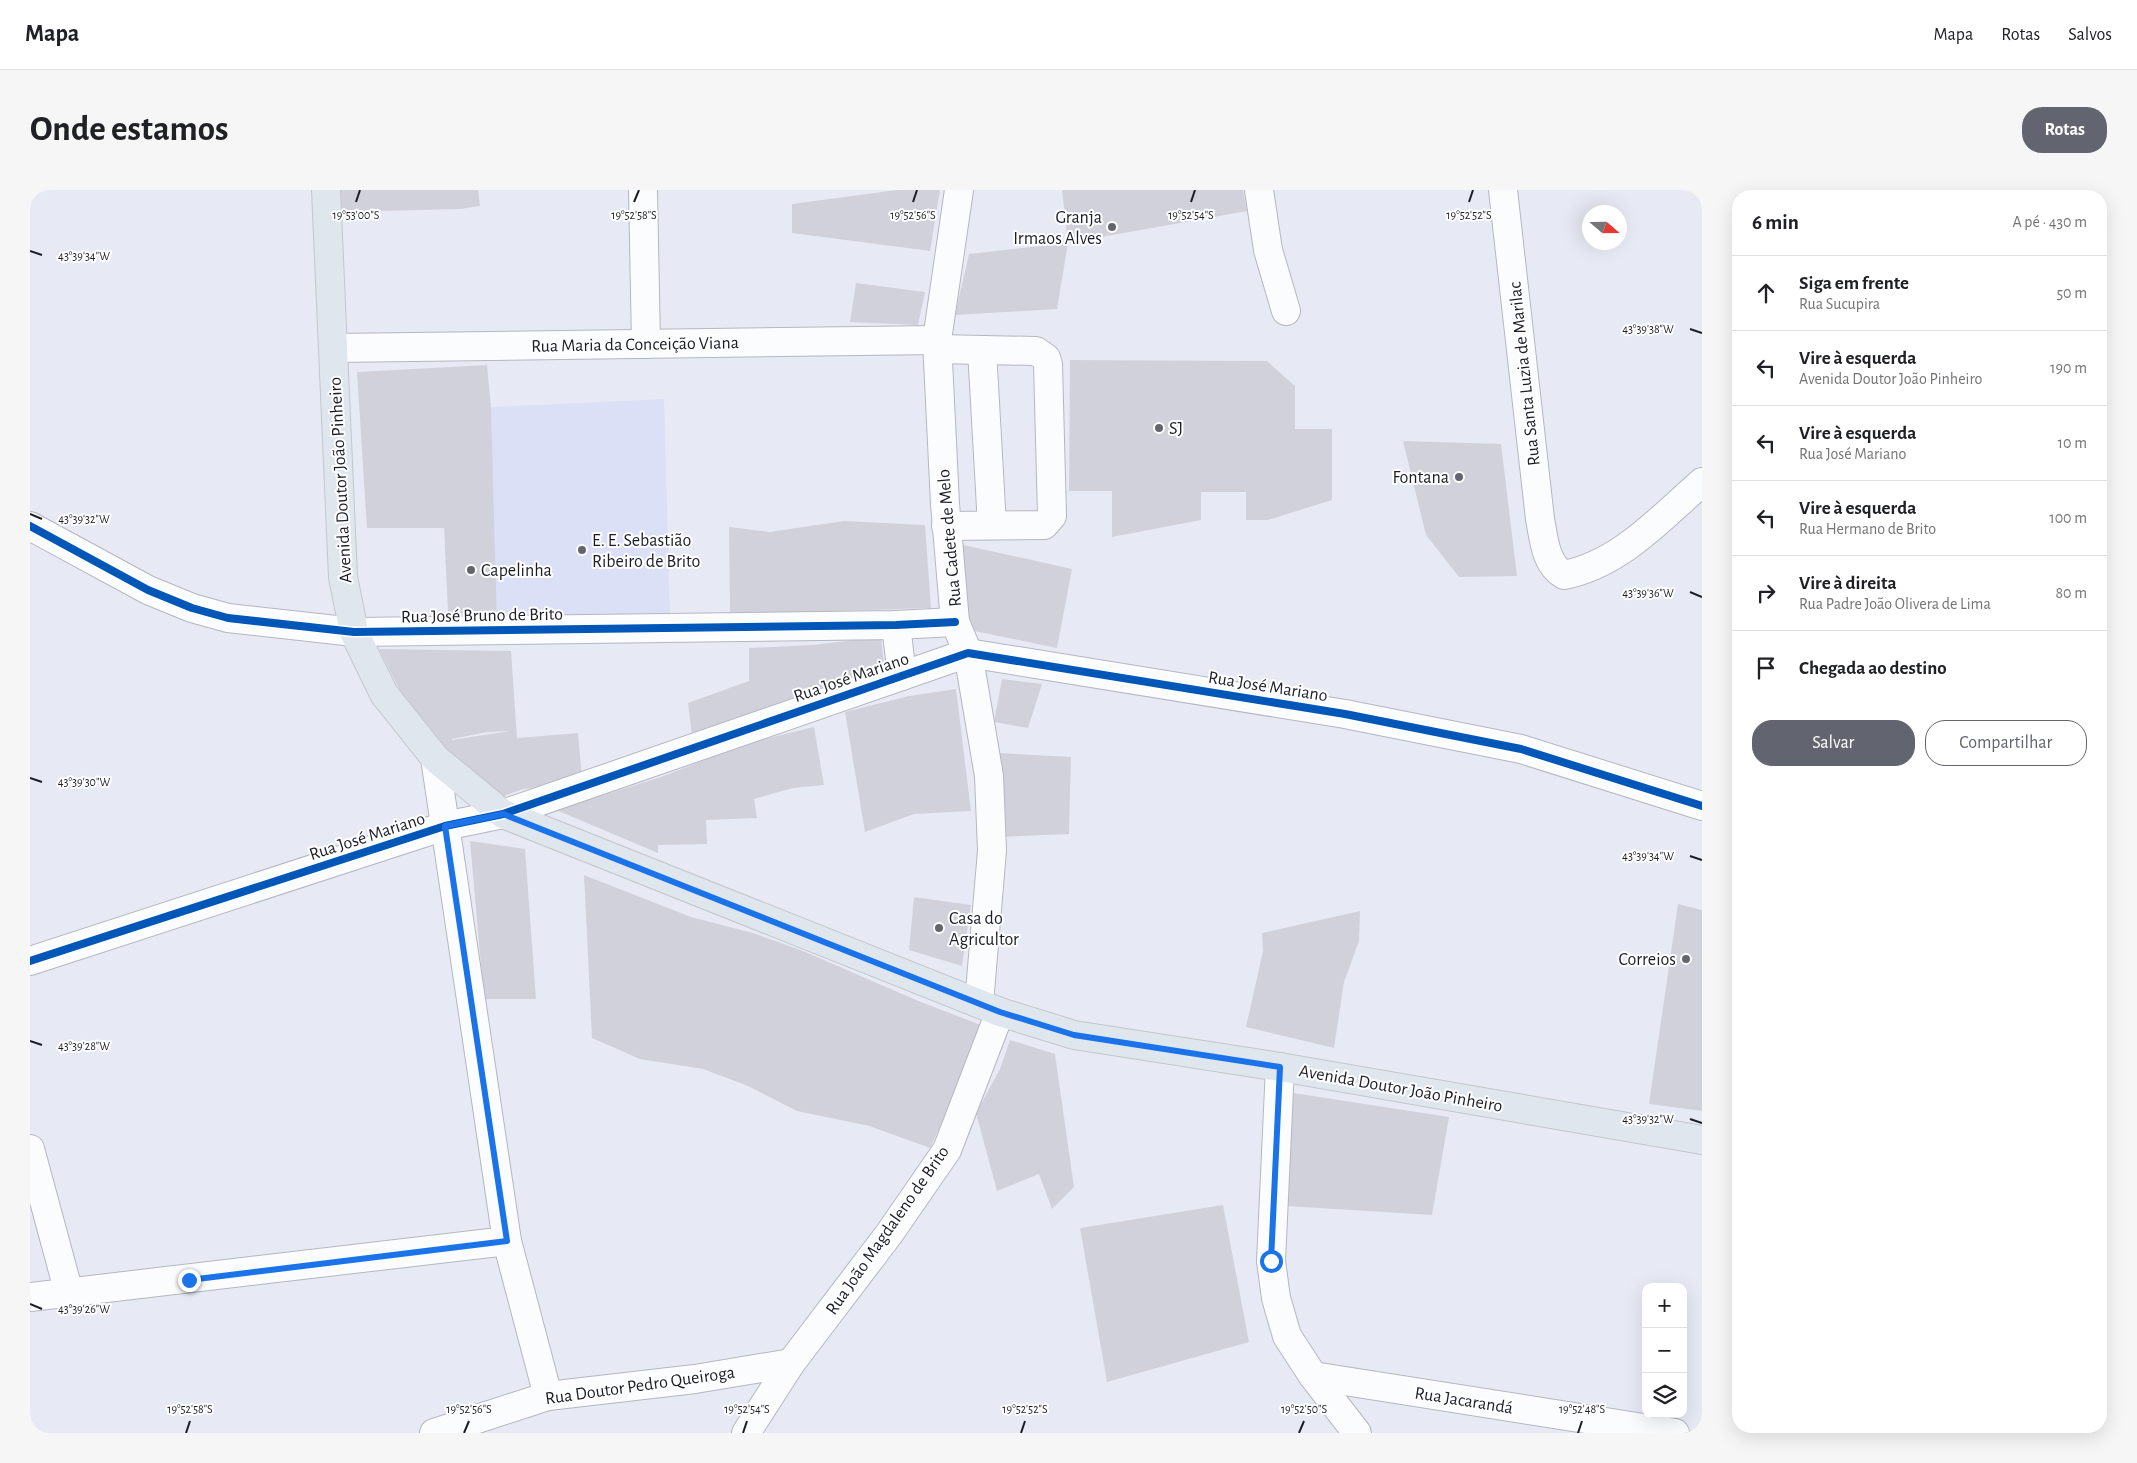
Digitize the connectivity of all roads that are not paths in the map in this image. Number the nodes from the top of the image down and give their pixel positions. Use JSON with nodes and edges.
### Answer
{"nodes":[{"id":1,"x":326,"y":190,"type":"edge"},
{"id":2,"x":643,"y":190,"type":"edge"},
{"id":3,"x":959,"y":190,"type":"edge"},
{"id":4,"x":1259,"y":190,"type":"edge"},
{"id":5,"x":1503,"y":190,"type":"edge"},
{"id":6,"x":1286,"y":311,"type":"dead end"},
{"id":7,"x":646,"y":344,"type":"junction"},
{"id":8,"x":937,"y":344,"type":"junction"},
{"id":9,"x":334,"y":348,"type":"junction"},
{"id":10,"x":982,"y":350,"type":"junction"},
{"id":11,"x":1702,"y":482,"type":"edge"},
{"id":12,"x":992,"y":525,"type":"junction"},
{"id":13,"x":30,"y":526,"type":"edge"},
{"id":14,"x":946,"y":526,"type":"junction"},
{"id":15,"x":955,"y":622,"type":"junction"},
{"id":16,"x":896,"y":625,"type":"junction"},
{"id":17,"x":354,"y":632,"type":"junction"},
{"id":18,"x":968,"y":652,"type":"junction"},
{"id":19,"x":902,"y":676,"type":"junction"},
{"id":20,"x":435,"y":758,"type":"junction"},
{"id":21,"x":1702,"y":806,"type":"edge"},
{"id":22,"x":503,"y":814,"type":"junction"},
{"id":23,"x":445,"y":826,"type":"junction"},
{"id":24,"x":30,"y":962,"type":"edge"},
{"id":25,"x":989,"y":1008,"type":"junction"},
{"id":26,"x":1280,"y":1067,"type":"junction"},
{"id":27,"x":1702,"y":1140,"type":"edge"},
{"id":28,"x":30,"y":1149,"type":"edge"},
{"id":29,"x":507,"y":1241,"type":"junction"},
{"id":30,"x":69,"y":1293,"type":"junction"},
{"id":31,"x":30,"y":1297,"type":"edge"},
{"id":32,"x":791,"y":1363,"type":"junction"},
{"id":33,"x":1313,"y":1376,"type":"junction"},
{"id":34,"x":548,"y":1396,"type":"junction"},
{"id":35,"x":434,"y":1433,"type":"edge"},
{"id":36,"x":746,"y":1433,"type":"edge"},
{"id":37,"x":1357,"y":1433,"type":"edge"},
{"id":38,"x":1675,"y":1433,"type":"edge"}],
"edges":[{"from":1,"to":9,"type":"main road","name":"Avenida Doutor João Pinheiro"},
{"from":2,"to":7,"type":"street"},
{"from":3,"to":8,"type":"street","name":"Rua Cadete de Melo"},
{"from":4,"to":6,"type":"street"},
{"from":5,"to":11,"type":"street","name":"Rua Santa Luzia de Marilac"},
{"from":7,"to":8,"type":"street","name":"Rua Maria da Conceição Viana"},
{"from":7,"to":9,"type":"street","name":"Rua Maria da Conceição Viana"},
{"from":8,"to":10,"type":"street","name":"Rua Maria da Conceição Viana"},
{"from":8,"to":14,"type":"street","name":"Rua Cadete de Melo"},
{"from":9,"to":17,"type":"main road","name":"Avenida Doutor João Pinheiro"},
{"from":10,"to":12,"type":"street"},
{"from":10,"to":12,"type":"street","name":"Rua Maria da Conceição Viana"},
{"from":12,"to":14,"type":"street","name":"Rua Maria da Conceição Viana"},
{"from":13,"to":17,"type":"street","name":"Rua José Bruno de Brito"},
{"from":14,"to":15,"type":"street","name":"Rua Cadete de Melo"},
{"from":15,"to":16,"type":"street","name":"Rua José Bruno de Brito"},
{"from":15,"to":18,"type":"street","name":"Rua Cadete de Melo"},
{"from":16,"to":17,"type":"street","name":"Rua José Bruno de Brito"},
{"from":16,"to":19,"type":"street"},
{"from":17,"to":20,"type":"main road","name":"Avenida Doutor João Pinheiro"},
{"from":18,"to":19,"type":"street","name":"Rua José Mariano"},
{"from":18,"to":21,"type":"street","name":"Rua José Mariano"},
{"from":18,"to":25,"type":"street","name":"Rua Cadete de Melo"},
{"from":19,"to":22,"type":"street","name":"Rua José Mariano"},
{"from":20,"to":22,"type":"main road","name":"Avenida Doutor João Pinheiro"},
{"from":20,"to":23,"type":"street"},
{"from":22,"to":23,"type":"street","name":"Rua José Mariano"},
{"from":22,"to":25,"type":"main road","name":"Avenida Doutor João Pinheiro"},
{"from":23,"to":24,"type":"street","name":"Rua José Mariano"},
{"from":23,"to":29,"type":"street"},
{"from":25,"to":26,"type":"main road","name":"Avenida Doutor João Pinheiro"},
{"from":25,"to":32,"type":"street","name":"Rua João Magdaleno de Brito"},
{"from":26,"to":27,"type":"main road","name":"Avenida Doutor João Pinheiro"},
{"from":26,"to":33,"type":"street"},
{"from":28,"to":30,"type":"street"},
{"from":29,"to":30,"type":"street"},
{"from":29,"to":34,"type":"street"},
{"from":30,"to":31,"type":"street"},
{"from":32,"to":34,"type":"street","name":"Rua Doutor Pedro Queiroga"},
{"from":32,"to":36,"type":"street","name":"Rua João Magdaleno de Brito"},
{"from":33,"to":37,"type":"street"},
{"from":33,"to":38,"type":"street","name":"Rua Jacarandá"},
{"from":34,"to":35,"type":"street","name":"Rua Doutor Pedro Queiroga"}]}
